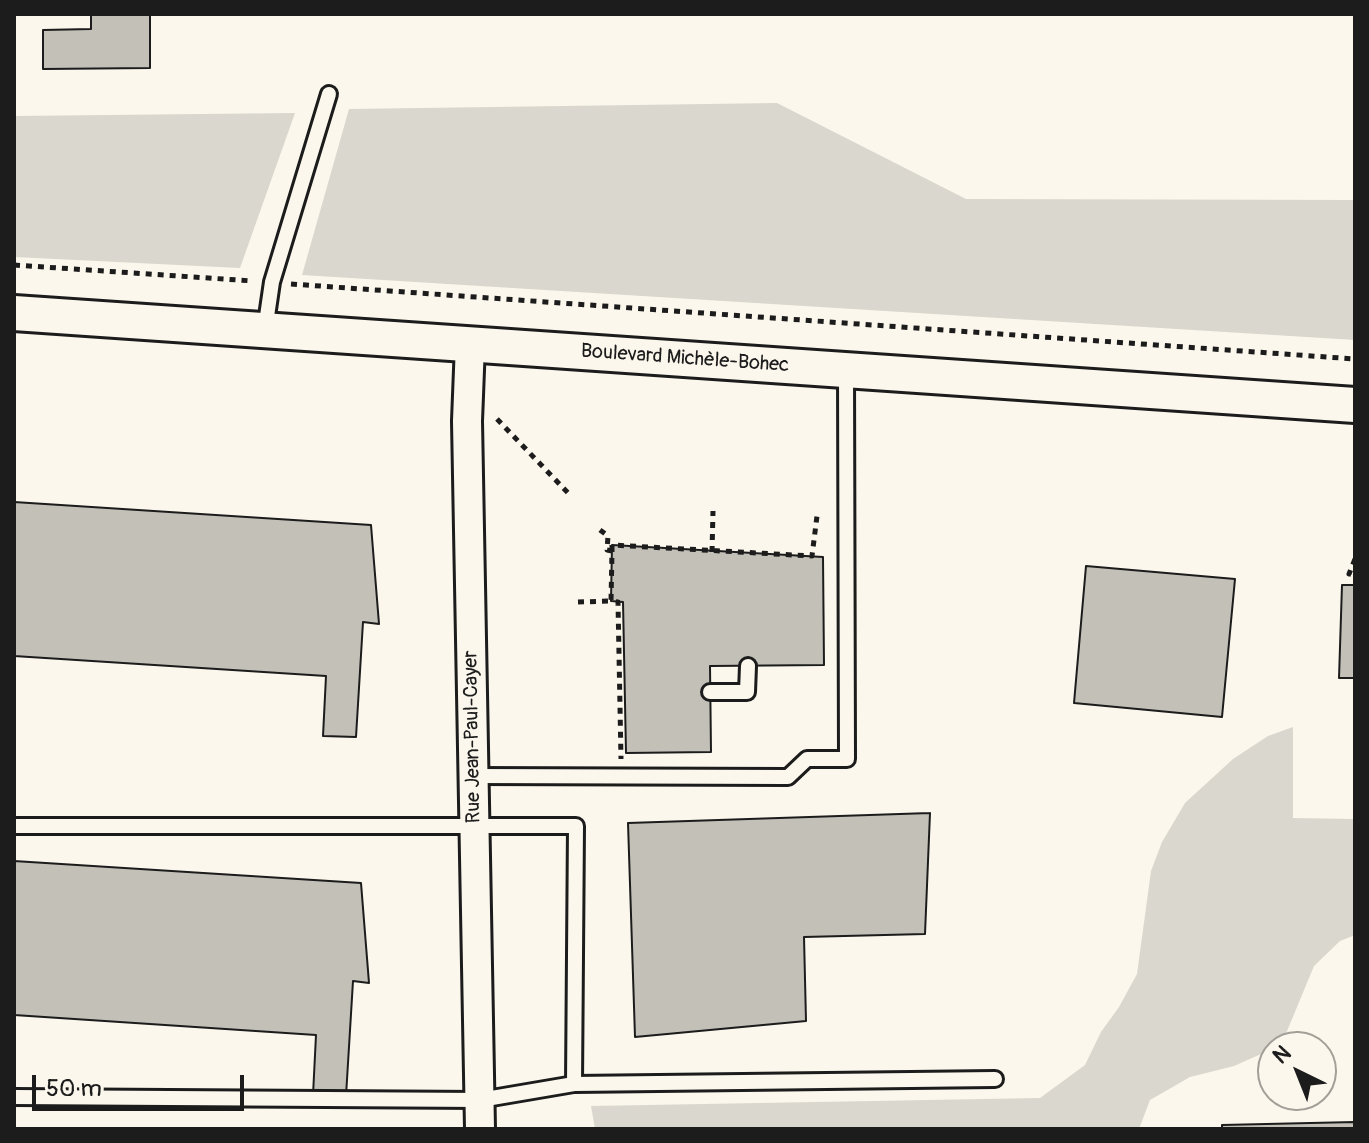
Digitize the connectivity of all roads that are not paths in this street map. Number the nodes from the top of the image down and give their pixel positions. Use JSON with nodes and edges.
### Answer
{"nodes":[{"id":1,"x":329,"y":94,"type":"dead end"},
{"id":2,"x":14,"y":313,"type":"edge"},
{"id":3,"x":472,"y":328,"type":"junction"},
{"id":4,"x":265,"y":330,"type":"junction"},
{"id":5,"x":846,"y":370,"type":"junction"},
{"id":6,"x":1355,"y":405,"type":"edge"},
{"id":7,"x":748,"y":666,"type":"dead end"},
{"id":8,"x":710,"y":692,"type":"dead end"},
{"id":9,"x":474,"y":776,"type":"junction"},
{"id":10,"x":14,"y":826,"type":"edge"},
{"id":11,"x":475,"y":828,"type":"junction"},
{"id":12,"x":995,"y":1079,"type":"dead end"},
{"id":13,"x":574,"y":1084,"type":"junction"},
{"id":14,"x":14,"y":1097,"type":"edge"},
{"id":15,"x":480,"y":1100,"type":"junction"},
{"id":16,"x":480,"y":1129,"type":"edge"}],
"edges":[{"from":1,"to":4,"type":"lane"},
{"from":2,"to":4,"type":"street","name":"Boulevard Michèle-Bohec"},
{"from":3,"to":4,"type":"street","name":"Boulevard Michèle-Bohec"},
{"from":3,"to":5,"type":"street","name":"Boulevard Michèle-Bohec"},
{"from":3,"to":9,"type":"street","name":"Rue Jean-Paul-Cayer"},
{"from":5,"to":6,"type":"street","name":"Boulevard Michèle-Bohec"},
{"from":5,"to":9,"type":"lane"},
{"from":7,"to":8,"type":"lane"},
{"from":9,"to":11,"type":"street","name":"Rue Jean-Paul-Cayer"},
{"from":10,"to":11,"type":"lane"},
{"from":11,"to":13,"type":"lane"},
{"from":11,"to":15,"type":"street","name":"Rue Jean-Paul-Cayer"},
{"from":12,"to":13,"type":"lane"},
{"from":13,"to":15,"type":"lane"},
{"from":14,"to":15,"type":"lane"},
{"from":15,"to":16,"type":"street","name":"Rue Jean-Paul-Cayer"}]}
